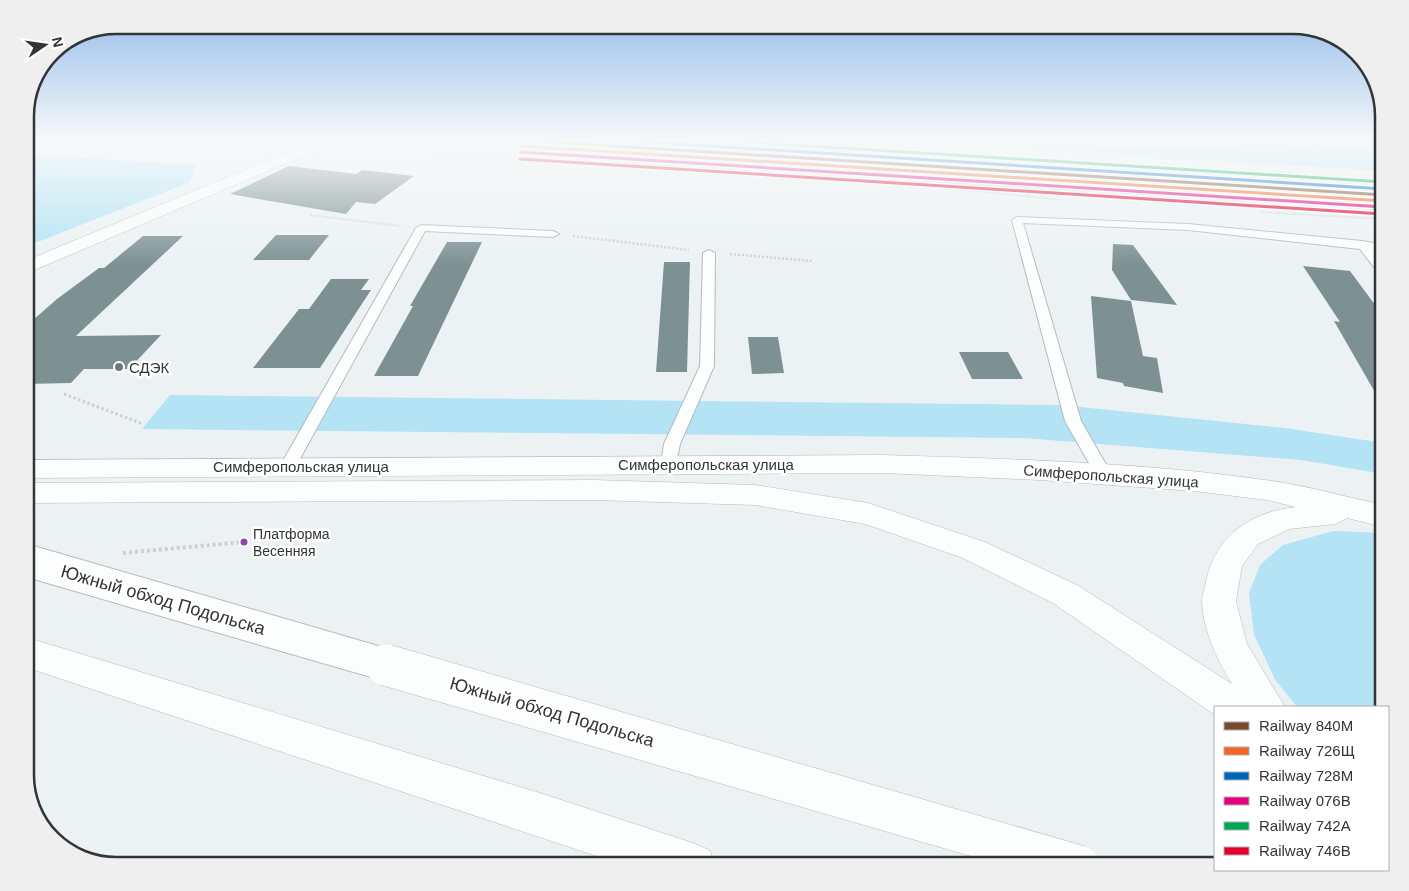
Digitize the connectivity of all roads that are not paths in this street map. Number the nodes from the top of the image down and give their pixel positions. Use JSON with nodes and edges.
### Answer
{"nodes":[{"id":1,"x":230,"y":182,"type":"edge"},
{"id":2,"x":553,"y":234,"type":"road end"},
{"id":3,"x":1362,"y":244,"type":"junction"},
{"id":4,"x":1375,"y":246,"type":"edge"},
{"id":5,"x":709,"y":253,"type":"road end"},
{"id":6,"x":1375,"y":261,"type":"edge"},
{"id":7,"x":34,"y":264,"type":"edge"},
{"id":8,"x":669,"y":464,"type":"junction"},
{"id":9,"x":288,"y":466,"type":"junction"},
{"id":10,"x":34,"y":469,"type":"edge"},
{"id":11,"x":1104,"y":476,"type":"junction"},
{"id":12,"x":34,"y":493,"type":"edge"},
{"id":13,"x":1375,"y":514,"type":"edge"},
{"id":14,"x":1375,"y":516,"type":"edge"},
{"id":15,"x":34,"y":563,"type":"edge"},
{"id":16,"x":34,"y":655,"type":"edge"},
{"id":17,"x":1233,"y":706,"type":"edge"},
{"id":18,"x":1265,"y":706,"type":"edge"},
{"id":19,"x":666,"y":857,"type":"edge"},
{"id":20,"x":1048,"y":857,"type":"edge"}],
"edges":[{"from":1,"to":7,"type":"main road"},
{"from":2,"to":9,"type":"lane"},
{"from":3,"to":4,"type":"lane"},
{"from":3,"to":6,"type":"lane"},
{"from":3,"to":11,"type":"lane"},
{"from":5,"to":8,"type":"lane"},
{"from":8,"to":9,"type":"main road","name":"Симферопольская улица"},
{"from":8,"to":11,"type":"main road","name":"Симферопольская улица"},
{"from":9,"to":10,"type":"main road","name":"Симферопольская улица"},
{"from":11,"to":13,"type":"main road","name":"Симферопольская улица"},
{"from":12,"to":17,"type":"main road","name":"Симферопольская улица"},
{"from":14,"to":18,"type":"main road"},
{"from":15,"to":20,"type":"main road","name":"Южный обход Подольска","bridge":true},
{"from":16,"to":19,"type":"main road"}]}
